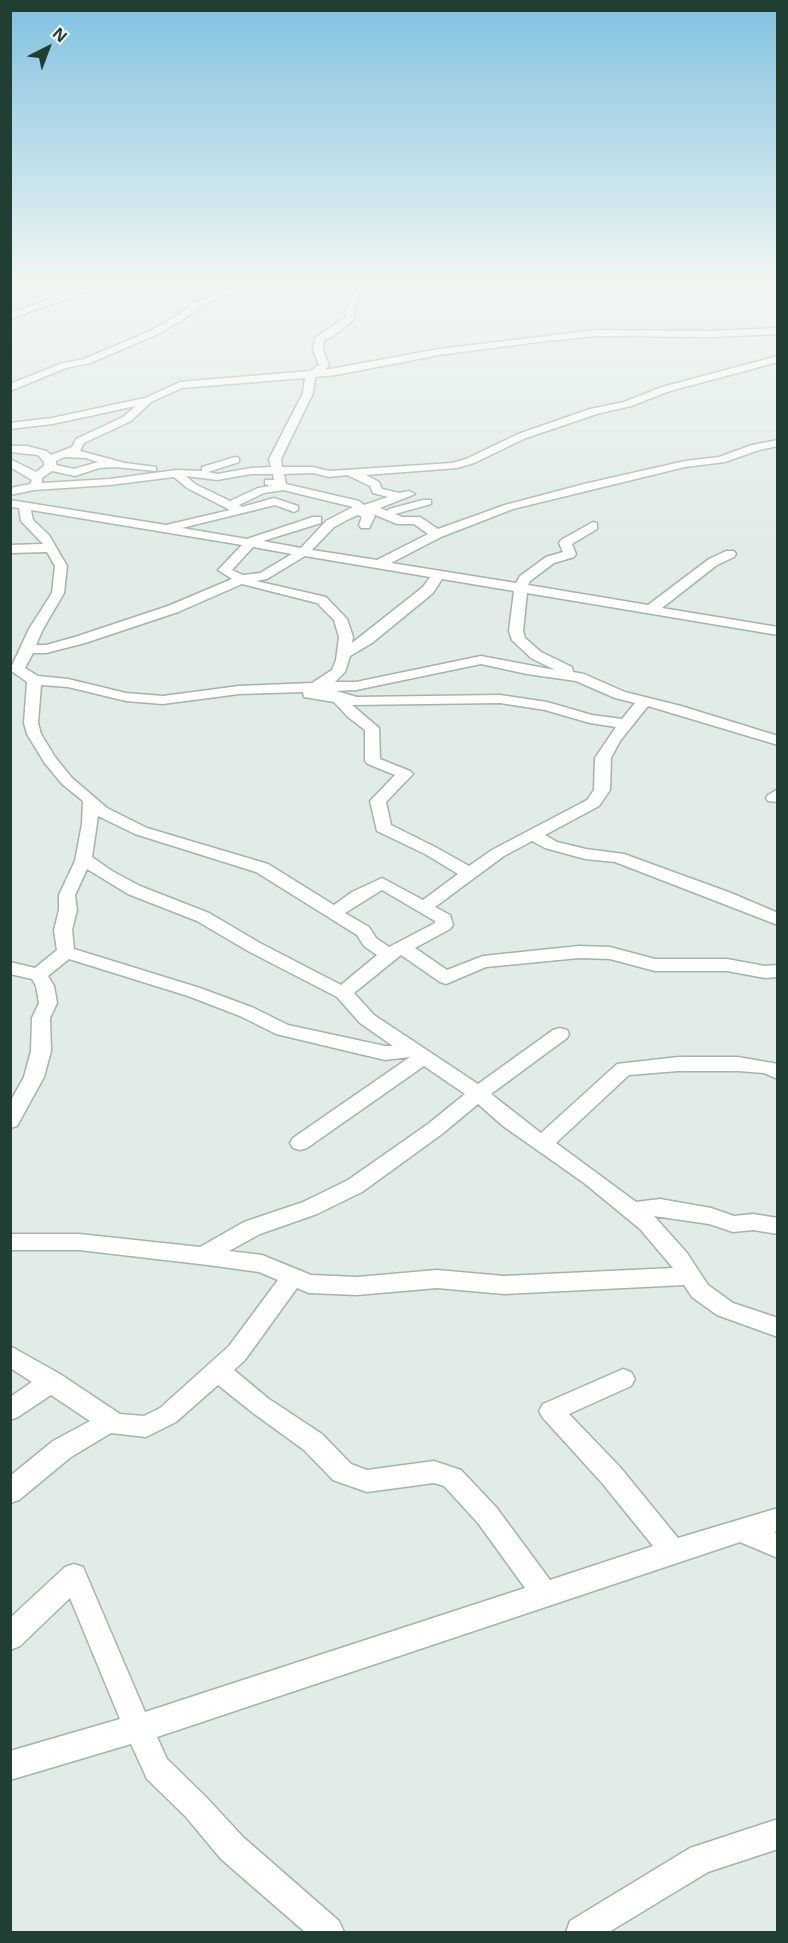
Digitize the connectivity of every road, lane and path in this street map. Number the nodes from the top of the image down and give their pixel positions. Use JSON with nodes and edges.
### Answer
{"nodes":[{"id":1,"x":52,"y":371,"type":"edge"},
{"id":2,"x":318,"y":371,"type":"edge"},
{"id":3,"x":337,"y":371,"type":"edge"},
{"id":4,"x":357,"y":371,"type":"edge"},
{"id":5,"x":733,"y":371,"type":"edge"},
{"id":6,"x":342,"y":374,"type":"junction"},
{"id":7,"x":313,"y":375,"type":"junction"},
{"id":8,"x":10,"y":388,"type":"edge"},
{"id":9,"x":148,"y":400,"type":"junction"},
{"id":10,"x":10,"y":426,"type":"edge"},
{"id":11,"x":777,"y":443,"type":"edge"},
{"id":12,"x":10,"y":449,"type":"edge"},
{"id":13,"x":66,"y":453,"type":"junction"},
{"id":14,"x":235,"y":460,"type":"dead end"},
{"id":15,"x":10,"y":462,"type":"edge"},
{"id":16,"x":50,"y":464,"type":"junction"},
{"id":17,"x":118,"y":465,"type":"junction"},
{"id":18,"x":279,"y":471,"type":"junction"},
{"id":19,"x":348,"y":471,"type":"junction"},
{"id":20,"x":190,"y":472,"type":"junction"},
{"id":21,"x":176,"y":473,"type":"junction"},
{"id":22,"x":235,"y":474,"type":"junction"},
{"id":23,"x":329,"y":474,"type":"junction"},
{"id":24,"x":281,"y":485,"type":"junction"},
{"id":25,"x":35,"y":486,"type":"junction"},
{"id":26,"x":296,"y":491,"type":"junction"},
{"id":27,"x":10,"y":492,"type":"edge"},
{"id":28,"x":427,"y":502,"type":"dead end"},
{"id":29,"x":10,"y":503,"type":"edge"},
{"id":30,"x":24,"y":506,"type":"junction"},
{"id":31,"x":235,"y":508,"type":"junction"},
{"id":32,"x":294,"y":508,"type":"dead end"},
{"id":33,"x":364,"y":509,"type":"junction"},
{"id":34,"x":386,"y":514,"type":"junction"},
{"id":35,"x":317,"y":520,"type":"dead end"},
{"id":36,"x":365,"y":525,"type":"dead end"},
{"id":37,"x":593,"y":526,"type":"dead end"},
{"id":38,"x":194,"y":527,"type":"junction"},
{"id":39,"x":437,"y":534,"type":"junction"},
{"id":40,"x":249,"y":542,"type":"junction"},
{"id":41,"x":49,"y":548,"type":"junction"},
{"id":42,"x":10,"y":549,"type":"edge"},
{"id":43,"x":305,"y":552,"type":"junction"},
{"id":44,"x":730,"y":554,"type":"dead end"},
{"id":45,"x":380,"y":564,"type":"junction"},
{"id":46,"x":439,"y":573,"type":"junction"},
{"id":47,"x":241,"y":580,"type":"junction"},
{"id":48,"x":521,"y":587,"type":"junction"},
{"id":49,"x":652,"y":609,"type":"junction"},
{"id":50,"x":774,"y":628,"type":"edge"},
{"id":51,"x":28,"y":649,"type":"junction"},
{"id":52,"x":344,"y":654,"type":"junction"},
{"id":53,"x":579,"y":677,"type":"junction"},
{"id":54,"x":34,"y":680,"type":"junction"},
{"id":55,"x":313,"y":687,"type":"junction"},
{"id":56,"x":293,"y":689,"type":"junction"},
{"id":57,"x":334,"y":692,"type":"junction"},
{"id":58,"x":644,"y":702,"type":"junction"},
{"id":59,"x":624,"y":724,"type":"junction"},
{"id":60,"x":777,"y":741,"type":"edge"},
{"id":61,"x":90,"y":800,"type":"junction"},
{"id":62,"x":533,"y":835,"type":"junction"},
{"id":63,"x":83,"y":858,"type":"junction"},
{"id":64,"x":470,"y":874,"type":"junction"},
{"id":65,"x":424,"y":907,"type":"junction"},
{"id":66,"x":334,"y":914,"type":"junction"},
{"id":67,"x":777,"y":920,"type":"edge"},
{"id":68,"x":66,"y":952,"type":"junction"},
{"id":69,"x":395,"y":952,"type":"junction"},
{"id":70,"x":10,"y":968,"type":"edge"},
{"id":71,"x":777,"y":971,"type":"edge"},
{"id":72,"x":38,"y":975,"type":"junction"},
{"id":73,"x":343,"y":993,"type":"junction"},
{"id":74,"x":560,"y":1034,"type":"dead end"},
{"id":75,"x":418,"y":1053,"type":"junction"},
{"id":76,"x":777,"y":1072,"type":"edge"},
{"id":77,"x":479,"y":1094,"type":"junction"},
{"id":78,"x":10,"y":1122,"type":"edge"},
{"id":79,"x":300,"y":1143,"type":"dead end"},
{"id":80,"x":542,"y":1144,"type":"junction"},
{"id":81,"x":632,"y":1210,"type":"junction"},
{"id":82,"x":777,"y":1226,"type":"edge"},
{"id":83,"x":10,"y":1242,"type":"edge"},
{"id":84,"x":201,"y":1256,"type":"junction"},
{"id":85,"x":690,"y":1276,"type":"junction"},
{"id":86,"x":293,"y":1277,"type":"junction"},
{"id":87,"x":777,"y":1328,"type":"edge"},
{"id":88,"x":10,"y":1355,"type":"edge"},
{"id":89,"x":218,"y":1370,"type":"junction"},
{"id":90,"x":623,"y":1379,"type":"dead end"},
{"id":91,"x":52,"y":1381,"type":"junction"},
{"id":92,"x":10,"y":1410,"type":"edge"},
{"id":93,"x":111,"y":1421,"type":"junction"},
{"id":94,"x":10,"y":1492,"type":"edge"},
{"id":95,"x":777,"y":1519,"type":"edge"},
{"id":96,"x":740,"y":1530,"type":"junction"},
{"id":97,"x":777,"y":1546,"type":"edge"},
{"id":98,"x":674,"y":1551,"type":"junction"},
{"id":99,"x":544,"y":1594,"type":"junction"},
{"id":100,"x":10,"y":1637,"type":"edge"},
{"id":101,"x":139,"y":1728,"type":"junction"},
{"id":102,"x":10,"y":1766,"type":"edge"},
{"id":103,"x":777,"y":1834,"type":"edge"},
{"id":104,"x":328,"y":1932,"type":"edge"},
{"id":105,"x":581,"y":1932,"type":"edge"}],
"edges":[{"from":1,"to":8,"type":"street"},
{"from":2,"to":7,"type":"street"},
{"from":3,"to":6,"type":"street"},
{"from":4,"to":6,"type":"street"},
{"from":5,"to":19,"type":"street"},
{"from":6,"to":7,"type":"street"},
{"from":7,"to":9,"type":"street"},
{"from":7,"to":18,"type":"street"},
{"from":9,"to":10,"type":"street"},
{"from":9,"to":13,"type":"street"},
{"from":11,"to":39,"type":"street"},
{"from":12,"to":16,"type":"street"},
{"from":13,"to":16,"type":"street"},
{"from":13,"to":17,"type":"street"},
{"from":14,"to":20,"type":"street"},
{"from":15,"to":25,"type":"street"},
{"from":16,"to":17,"type":"street"},
{"from":16,"to":25,"type":"street"},
{"from":17,"to":20,"type":"street"},
{"from":18,"to":22,"type":"street"},
{"from":18,"to":23,"type":"street"},
{"from":18,"to":24,"type":"street"},
{"from":19,"to":23,"type":"street"},
{"from":19,"to":33,"type":"street"},
{"from":20,"to":21,"type":"street"},
{"from":20,"to":22,"type":"street"},
{"from":21,"to":25,"type":"street"},
{"from":21,"to":31,"type":"street"},
{"from":22,"to":24,"type":"street"},
{"from":23,"to":26,"type":"street"},
{"from":24,"to":26,"type":"street"},
{"from":24,"to":31,"type":"street"},
{"from":25,"to":27,"type":"street"},
{"from":26,"to":33,"type":"street"},
{"from":28,"to":34,"type":"street"},
{"from":29,"to":30,"type":"street"},
{"from":30,"to":38,"type":"street"},
{"from":30,"to":41,"type":"street"},
{"from":31,"to":32,"type":"street"},
{"from":31,"to":38,"type":"street"},
{"from":33,"to":34,"type":"street"},
{"from":33,"to":36,"type":"street"},
{"from":33,"to":43,"type":"street"},
{"from":34,"to":39,"type":"street"},
{"from":35,"to":40,"type":"street"},
{"from":37,"to":48,"type":"street"},
{"from":38,"to":40,"type":"street"},
{"from":39,"to":45,"type":"street"},
{"from":40,"to":43,"type":"street"},
{"from":40,"to":47,"type":"street"},
{"from":41,"to":42,"type":"street"},
{"from":41,"to":51,"type":"street"},
{"from":43,"to":45,"type":"street"},
{"from":43,"to":47,"type":"street"},
{"from":44,"to":49,"type":"street"},
{"from":45,"to":46,"type":"street"},
{"from":46,"to":48,"type":"street"},
{"from":46,"to":52,"type":"street"},
{"from":47,"to":51,"type":"street"},
{"from":47,"to":52,"type":"street"},
{"from":48,"to":49,"type":"street"},
{"from":48,"to":53,"type":"street"},
{"from":49,"to":50,"type":"street"},
{"from":51,"to":54,"type":"street"},
{"from":52,"to":55,"type":"street"},
{"from":53,"to":57,"type":"street"},
{"from":53,"to":58,"type":"street"},
{"from":54,"to":56,"type":"street"},
{"from":54,"to":61,"type":"street"},
{"from":55,"to":56,"type":"street"},
{"from":55,"to":57,"type":"street"},
{"from":56,"to":57,"type":"street"},
{"from":57,"to":59,"type":"street"},
{"from":57,"to":64,"type":"street"},
{"from":58,"to":59,"type":"street"},
{"from":58,"to":60,"type":"street"},
{"from":59,"to":62,"type":"street"},
{"from":61,"to":63,"type":"street"},
{"from":61,"to":66,"type":"street"},
{"from":62,"to":64,"type":"street"},
{"from":62,"to":67,"type":"street"},
{"from":63,"to":68,"type":"street"},
{"from":63,"to":73,"type":"street"},
{"from":64,"to":65,"type":"street"},
{"from":65,"to":66,"type":"street"},
{"from":65,"to":69,"type":"street"},
{"from":66,"to":69,"type":"street"},
{"from":68,"to":72,"type":"street"},
{"from":68,"to":75,"type":"street"},
{"from":69,"to":71,"type":"street"},
{"from":69,"to":73,"type":"street"},
{"from":70,"to":72,"type":"street"},
{"from":72,"to":78,"type":"street"},
{"from":73,"to":75,"type":"street"},
{"from":74,"to":77,"type":"street"},
{"from":75,"to":77,"type":"street"},
{"from":75,"to":79,"type":"street"},
{"from":76,"to":80,"type":"street"},
{"from":77,"to":80,"type":"street"},
{"from":77,"to":84,"type":"street"},
{"from":80,"to":81,"type":"street"},
{"from":81,"to":82,"type":"street"},
{"from":81,"to":85,"type":"street"},
{"from":83,"to":84,"type":"street"},
{"from":84,"to":86,"type":"street"},
{"from":85,"to":86,"type":"street"},
{"from":85,"to":87,"type":"street"},
{"from":86,"to":89,"type":"street"},
{"from":88,"to":91,"type":"street"},
{"from":89,"to":93,"type":"street"},
{"from":89,"to":99,"type":"street"},
{"from":90,"to":98,"type":"street"},
{"from":91,"to":92,"type":"street"},
{"from":91,"to":93,"type":"street"},
{"from":93,"to":94,"type":"street"},
{"from":95,"to":96,"type":"street"},
{"from":96,"to":97,"type":"street"},
{"from":96,"to":98,"type":"street"},
{"from":98,"to":99,"type":"street"},
{"from":99,"to":101,"type":"street"},
{"from":100,"to":101,"type":"street"},
{"from":101,"to":102,"type":"street"},
{"from":101,"to":104,"type":"street"},
{"from":103,"to":105,"type":"street"}]}
